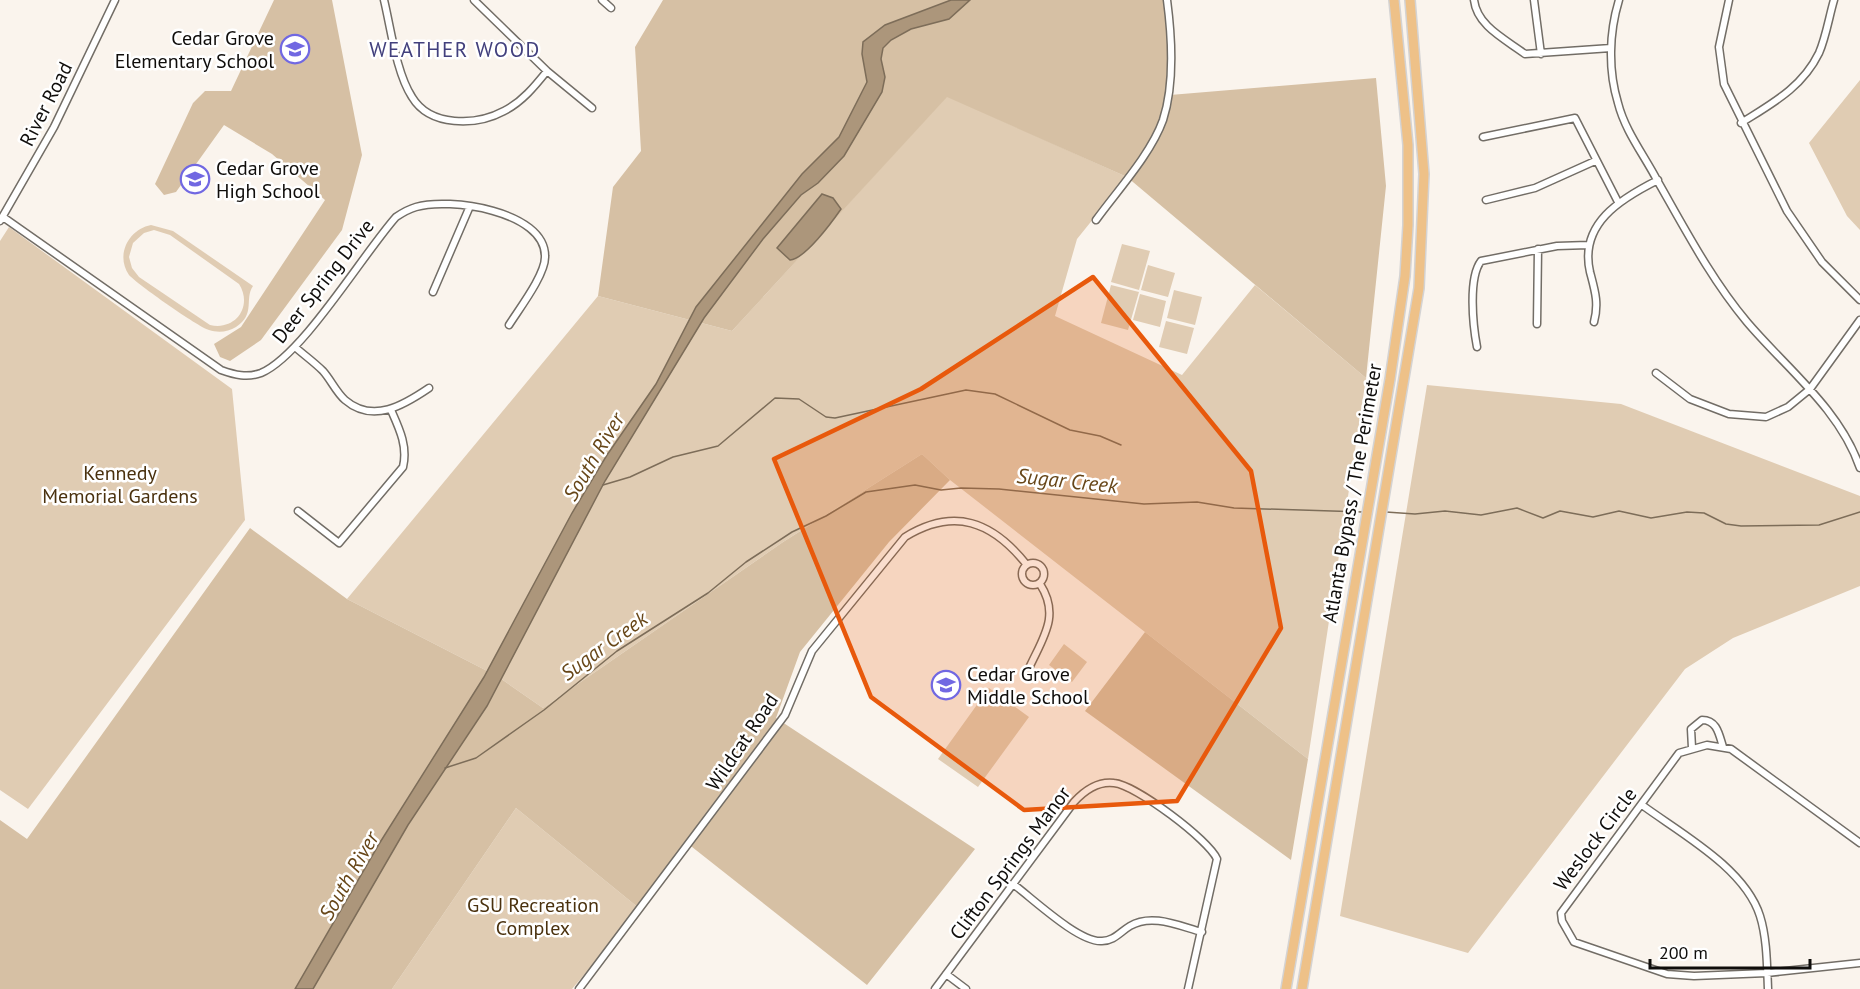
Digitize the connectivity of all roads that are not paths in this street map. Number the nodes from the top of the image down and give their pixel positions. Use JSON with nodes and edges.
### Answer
{"nodes":[{"id":1,"x":115,"y":0,"type":"edge"},
{"id":2,"x":384,"y":0,"type":"edge"},
{"id":3,"x":474,"y":0,"type":"edge"},
{"id":4,"x":602,"y":0,"type":"edge"},
{"id":5,"x":1167,"y":0,"type":"edge"},
{"id":6,"x":1394,"y":0,"type":"edge"},
{"id":7,"x":1410,"y":0,"type":"edge"},
{"id":8,"x":1474,"y":0,"type":"edge"},
{"id":9,"x":1534,"y":0,"type":"edge"},
{"id":10,"x":1618,"y":0,"type":"edge"},
{"id":11,"x":1729,"y":0,"type":"edge"},
{"id":12,"x":1834,"y":0,"type":"edge"},
{"id":13,"x":611,"y":8,"type":"dead end"},
{"id":14,"x":1611,"y":48,"type":"junction"},
{"id":15,"x":1541,"y":54,"type":"junction"},
{"id":16,"x":547,"y":71,"type":"junction"},
{"id":17,"x":592,"y":108,"type":"dead end"},
{"id":18,"x":1741,"y":123,"type":"junction"},
{"id":19,"x":1483,"y":137,"type":"dead end"},
{"id":20,"x":1595,"y":161,"type":"junction"},
{"id":21,"x":1658,"y":180,"type":"junction"},
{"id":22,"x":1486,"y":200,"type":"dead end"},
{"id":23,"x":1618,"y":202,"type":"junction"},
{"id":24,"x":470,"y":206,"type":"junction"},
{"id":25,"x":1,"y":219,"type":"edge"},
{"id":26,"x":1096,"y":220,"type":"dead end"},
{"id":27,"x":1588,"y":245,"type":"junction"},
{"id":28,"x":1538,"y":249,"type":"junction"},
{"id":29,"x":433,"y":292,"type":"dead end"},
{"id":30,"x":1860,"y":300,"type":"edge"},
{"id":31,"x":1860,"y":320,"type":"edge"},
{"id":32,"x":1594,"y":322,"type":"dead end"},
{"id":33,"x":1537,"y":324,"type":"dead end"},
{"id":34,"x":509,"y":325,"type":"dead end"},
{"id":35,"x":295,"y":347,"type":"junction"},
{"id":36,"x":1477,"y":347,"type":"dead end"},
{"id":37,"x":1656,"y":374,"type":"dead end"},
{"id":38,"x":429,"y":388,"type":"dead end"},
{"id":39,"x":1810,"y":388,"type":"junction"},
{"id":40,"x":391,"y":410,"type":"junction"},
{"id":41,"x":1860,"y":468,"type":"edge"},
{"id":42,"x":298,"y":511,"type":"dead end"},
{"id":43,"x":1027,"y":565,"type":"junction"},
{"id":44,"x":1040,"y":584,"type":"junction"},
{"id":45,"x":1030,"y":666,"type":"dead end"},
{"id":46,"x":1723,"y":747,"type":"junction"},
{"id":47,"x":1692,"y":748,"type":"junction"},
{"id":48,"x":1642,"y":805,"type":"junction"},
{"id":49,"x":1860,"y":843,"type":"edge"},
{"id":50,"x":1013,"y":884,"type":"junction"},
{"id":51,"x":1202,"y":932,"type":"junction"},
{"id":52,"x":1860,"y":963,"type":"edge"},
{"id":53,"x":1767,"y":973,"type":"junction"},
{"id":54,"x":946,"y":974,"type":"junction"},
{"id":55,"x":579,"y":989,"type":"edge"},
{"id":56,"x":935,"y":989,"type":"edge"},
{"id":57,"x":966,"y":989,"type":"edge"},
{"id":58,"x":1188,"y":989,"type":"edge"},
{"id":59,"x":1286,"y":989,"type":"edge"},
{"id":60,"x":1302,"y":989,"type":"edge"},
{"id":61,"x":1768,"y":989,"type":"edge"}],
"edges":[{"from":1,"to":25,"type":"street","name":"River Road"},
{"from":2,"to":16,"type":"street"},
{"from":3,"to":16,"type":"street"},
{"from":4,"to":13,"type":"street"},
{"from":5,"to":26,"type":"street"},
{"from":6,"to":59,"type":"highway","name":"Atlanta Bypass / The Perimeter"},
{"from":7,"to":60,"type":"highway","name":"Atlanta Bypass / The Perimeter"},
{"from":8,"to":15,"type":"street"},
{"from":9,"to":15,"type":"street"},
{"from":10,"to":14,"type":"street"},
{"from":11,"to":18,"type":"street"},
{"from":12,"to":18,"type":"street"},
{"from":14,"to":15,"type":"street"},
{"from":14,"to":21,"type":"street"},
{"from":16,"to":17,"type":"street"},
{"from":18,"to":30,"type":"street"},
{"from":19,"to":20,"type":"street"},
{"from":20,"to":22,"type":"street"},
{"from":20,"to":23,"type":"street"},
{"from":21,"to":23,"type":"street"},
{"from":21,"to":39,"type":"street"},
{"from":23,"to":27,"type":"street"},
{"from":24,"to":29,"type":"street"},
{"from":24,"to":34,"type":"street","name":"Deer Spring Drive"},
{"from":24,"to":35,"type":"street","name":"Deer Spring Drive"},
{"from":25,"to":35,"type":"street","name":"Deer Spring Drive"},
{"from":27,"to":28,"type":"street"},
{"from":27,"to":32,"type":"street"},
{"from":28,"to":33,"type":"street"},
{"from":28,"to":36,"type":"street"},
{"from":31,"to":39,"type":"street"},
{"from":35,"to":40,"type":"street"},
{"from":37,"to":39,"type":"street"},
{"from":38,"to":40,"type":"street"},
{"from":39,"to":41,"type":"street"},
{"from":40,"to":42,"type":"street"},
{"from":43,"to":44,"type":"street"},
{"from":43,"to":44,"type":"street"},
{"from":43,"to":55,"type":"street","name":"Wildcat Road"},
{"from":44,"to":45,"type":"street"},
{"from":46,"to":47,"type":"street"},
{"from":46,"to":47,"type":"street"},
{"from":46,"to":49,"type":"street"},
{"from":47,"to":48,"type":"street","name":"Weslock Circle"},
{"from":48,"to":53,"type":"street"},
{"from":48,"to":53,"type":"street","name":"Weslock Circle"},
{"from":50,"to":51,"type":"street"},
{"from":50,"to":51,"type":"street","name":"Clifton Springs Manor"},
{"from":50,"to":54,"type":"street","name":"Clifton Springs Manor"},
{"from":51,"to":58,"type":"street","name":"Clifton Springs Manor"},
{"from":52,"to":53,"type":"street","name":"Weslock Circle"},
{"from":53,"to":61,"type":"street"},
{"from":54,"to":56,"type":"street","name":"Clifton Springs Manor"},
{"from":54,"to":57,"type":"street"}]}
